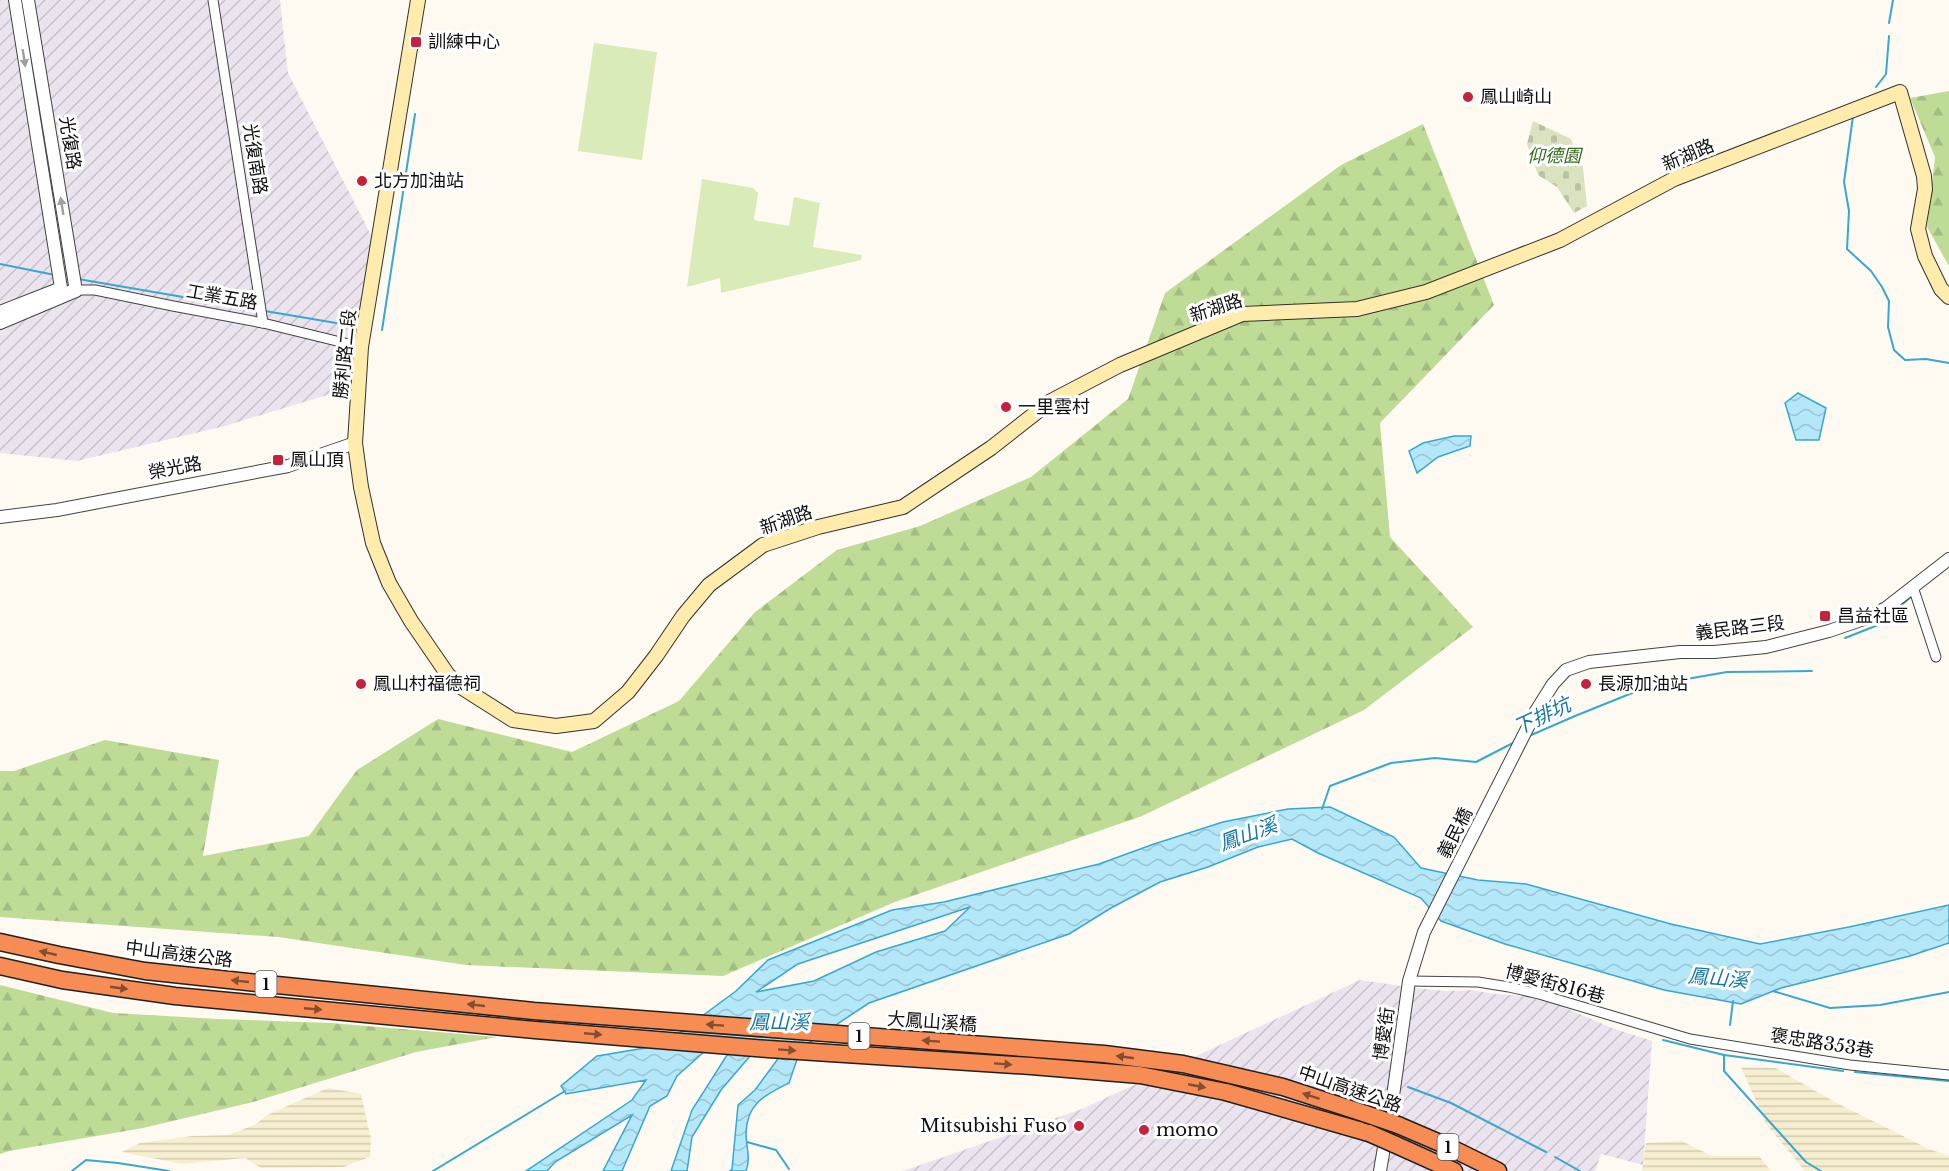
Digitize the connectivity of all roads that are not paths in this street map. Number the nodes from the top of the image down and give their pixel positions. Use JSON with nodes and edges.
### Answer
{"nodes":[{"id":1,"x":15,"y":0,"type":"edge"},
{"id":2,"x":28,"y":0,"type":"edge"},
{"id":3,"x":213,"y":0,"type":"edge"},
{"id":4,"x":418,"y":0,"type":"edge"},
{"id":5,"x":61,"y":288,"type":"junction"},
{"id":6,"x":76,"y":291,"type":"junction"},
{"id":7,"x":1949,"y":297,"type":"edge"},
{"id":8,"x":0,"y":312,"type":"edge"},
{"id":9,"x":0,"y":323,"type":"edge"},
{"id":10,"x":263,"y":323,"type":"junction"},
{"id":11,"x":361,"y":347,"type":"junction"},
{"id":12,"x":355,"y":443,"type":"junction"},
{"id":13,"x":0,"y":517,"type":"edge"},
{"id":14,"x":1947,"y":564,"type":"edge"},
{"id":15,"x":1915,"y":593,"type":"junction"},
{"id":16,"x":1936,"y":657,"type":"dead end"},
{"id":17,"x":461,"y":687,"type":"joint"},
{"id":18,"x":1536,"y":711,"type":"joint"},
{"id":19,"x":0,"y":942,"type":"edge"},
{"id":20,"x":0,"y":966,"type":"edge"},
{"id":21,"x":1410,"y":977,"type":"junction"},
{"id":22,"x":534,"y":1011,"type":"joint"},
{"id":23,"x":1690,"y":1039,"type":"joint"},
{"id":24,"x":1183,"y":1064,"type":"joint"},
{"id":25,"x":1140,"y":1075,"type":"joint"},
{"id":26,"x":1949,"y":1075,"type":"edge"},
{"id":27,"x":1380,"y":1171,"type":"edge"},
{"id":28,"x":1455,"y":1171,"type":"edge"},
{"id":29,"x":1498,"y":1171,"type":"edge"}],
"edges":[{"from":1,"to":5,"type":"street","name":"光復路","one_way":true},
{"from":6,"to":2,"type":"street","name":"光復路","one_way":true},
{"from":3,"to":10,"type":"street","name":"光復南路"},
{"from":4,"to":11,"type":"main road","name":"勝利路二段"},
{"from":5,"to":6,"type":"street","name":"工業五路"},
{"from":5,"to":8,"type":"street"},
{"from":6,"to":9,"type":"street","name":"工業五路"},
{"from":6,"to":10,"type":"street","name":"工業五路"},
{"from":7,"to":17,"type":"main road","name":"新湖路"},
{"from":10,"to":11,"type":"street","name":"工業五路"},
{"from":11,"to":12,"type":"main road","name":"勝利路二段"},
{"from":12,"to":13,"type":"street","name":"榮光路"},
{"from":12,"to":17,"type":"main road","name":"勝利路二段"},
{"from":14,"to":15,"type":"street","name":"義民路三段"},
{"from":15,"to":16,"type":"street"},
{"from":15,"to":18,"type":"street","name":"義民路三段"},
{"from":18,"to":21,"type":"street","name":"義民橋"},
{"from":22,"to":19,"type":"highway","name":"中山高速公路","number":"1","one_way":true},
{"from":20,"to":25,"type":"highway","name":"大鳳山溪橋","number":"1","one_way":true},
{"from":21,"to":23,"type":"street","name":"博愛街816巷"},
{"from":21,"to":27,"type":"street","name":"博愛街"},
{"from":24,"to":22,"type":"highway","name":"大鳳山溪橋","number":"1","one_way":true},
{"from":23,"to":26,"type":"street","name":"褒忠路353巷"},
{"from":29,"to":24,"type":"highway","name":"中山高速公路","number":"1","one_way":true,"bridge":true},
{"from":25,"to":28,"type":"highway","name":"中山高速公路","number":"1","one_way":true,"bridge":true}]}
